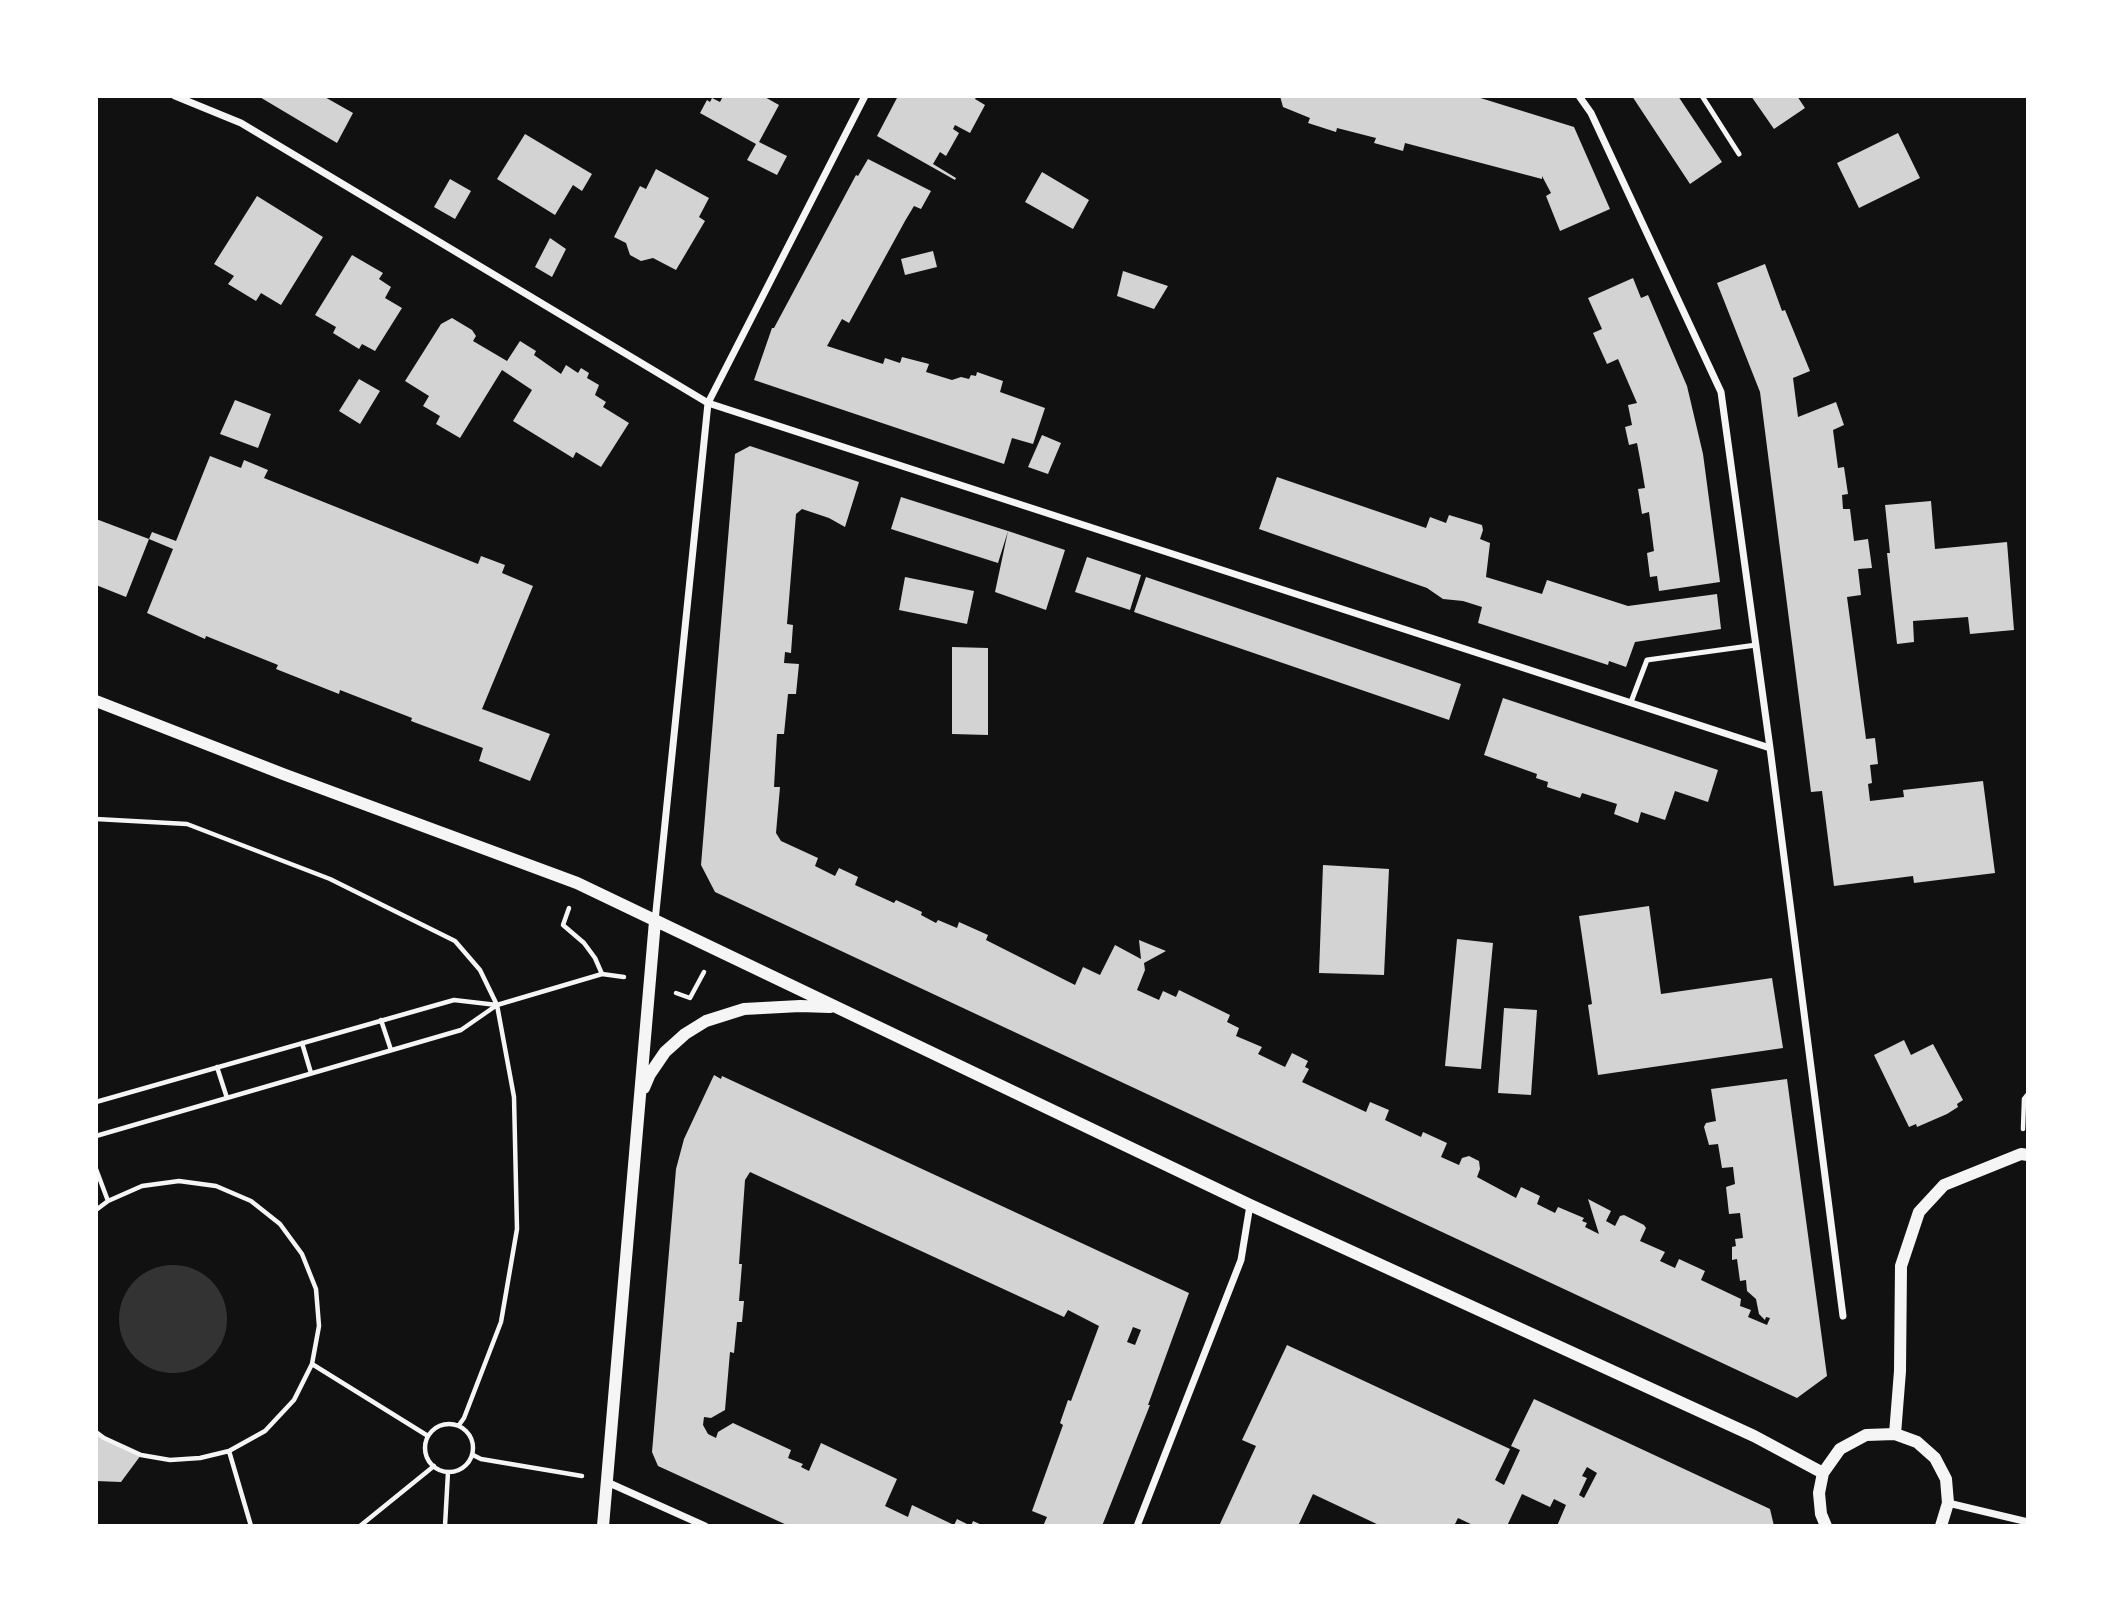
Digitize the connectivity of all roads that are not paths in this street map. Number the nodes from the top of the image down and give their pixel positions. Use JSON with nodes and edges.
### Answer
{"nodes":[{"id":1,"x":175,"y":96,"type":"edge"},
{"id":2,"x":865,"y":96,"type":"edge"},
{"id":3,"x":1579,"y":96,"type":"edge"},
{"id":4,"x":1702,"y":96,"type":"edge"},
{"id":5,"x":1739,"y":154,"type":"dead end"},
{"id":6,"x":708,"y":403,"type":"junction"},
{"id":7,"x":1756,"y":645,"type":"junction"},
{"id":8,"x":96,"y":701,"type":"edge"},
{"id":9,"x":1630,"y":702,"type":"junction"},
{"id":10,"x":1770,"y":748,"type":"junction"},
{"id":11,"x":655,"y":921,"type":"junction"},
{"id":12,"x":837,"y":1008,"type":"junction"},
{"id":13,"x":640,"y":1098,"type":"junction"},
{"id":14,"x":2024,"y":1154,"type":"edge"},
{"id":15,"x":1251,"y":1205,"type":"junction"},
{"id":16,"x":1843,"y":1316,"type":"dead end"},
{"id":17,"x":1895,"y":1434,"type":"junction"},
{"id":18,"x":1823,"y":1473,"type":"junction"},
{"id":19,"x":606,"y":1482,"type":"junction"},
{"id":20,"x":1948,"y":1503,"type":"junction"},
{"id":21,"x":2028,"y":1522,"type":"edge"},
{"id":22,"x":603,"y":1526,"type":"edge"},
{"id":23,"x":705,"y":1526,"type":"edge"},
{"id":24,"x":1137,"y":1526,"type":"edge"},
{"id":25,"x":1826,"y":1526,"type":"edge"},
{"id":26,"x":1941,"y":1526,"type":"edge"}],
"edges":[{"from":1,"to":6,"type":"street"},
{"from":2,"to":6,"type":"street"},
{"from":3,"to":7,"type":"street"},
{"from":4,"to":5,"type":"lane"},
{"from":6,"to":9,"type":"street"},
{"from":6,"to":11,"type":"street"},
{"from":7,"to":9,"type":"lane"},
{"from":7,"to":10,"type":"street"},
{"from":8,"to":11,"type":"street"},
{"from":9,"to":10,"type":"street"},
{"from":10,"to":16,"type":"street"},
{"from":11,"to":12,"type":"street"},
{"from":11,"to":13,"type":"street"},
{"from":12,"to":13,"type":"street"},
{"from":12,"to":15,"type":"street"},
{"from":13,"to":19,"type":"street"},
{"from":14,"to":17,"type":"street"},
{"from":15,"to":18,"type":"street"},
{"from":15,"to":24,"type":"street"},
{"from":17,"to":18,"type":"street"},
{"from":17,"to":20,"type":"street"},
{"from":18,"to":25,"type":"street"},
{"from":19,"to":22,"type":"street"},
{"from":19,"to":23,"type":"street"},
{"from":20,"to":21,"type":"street"},
{"from":20,"to":26,"type":"street"}]}
